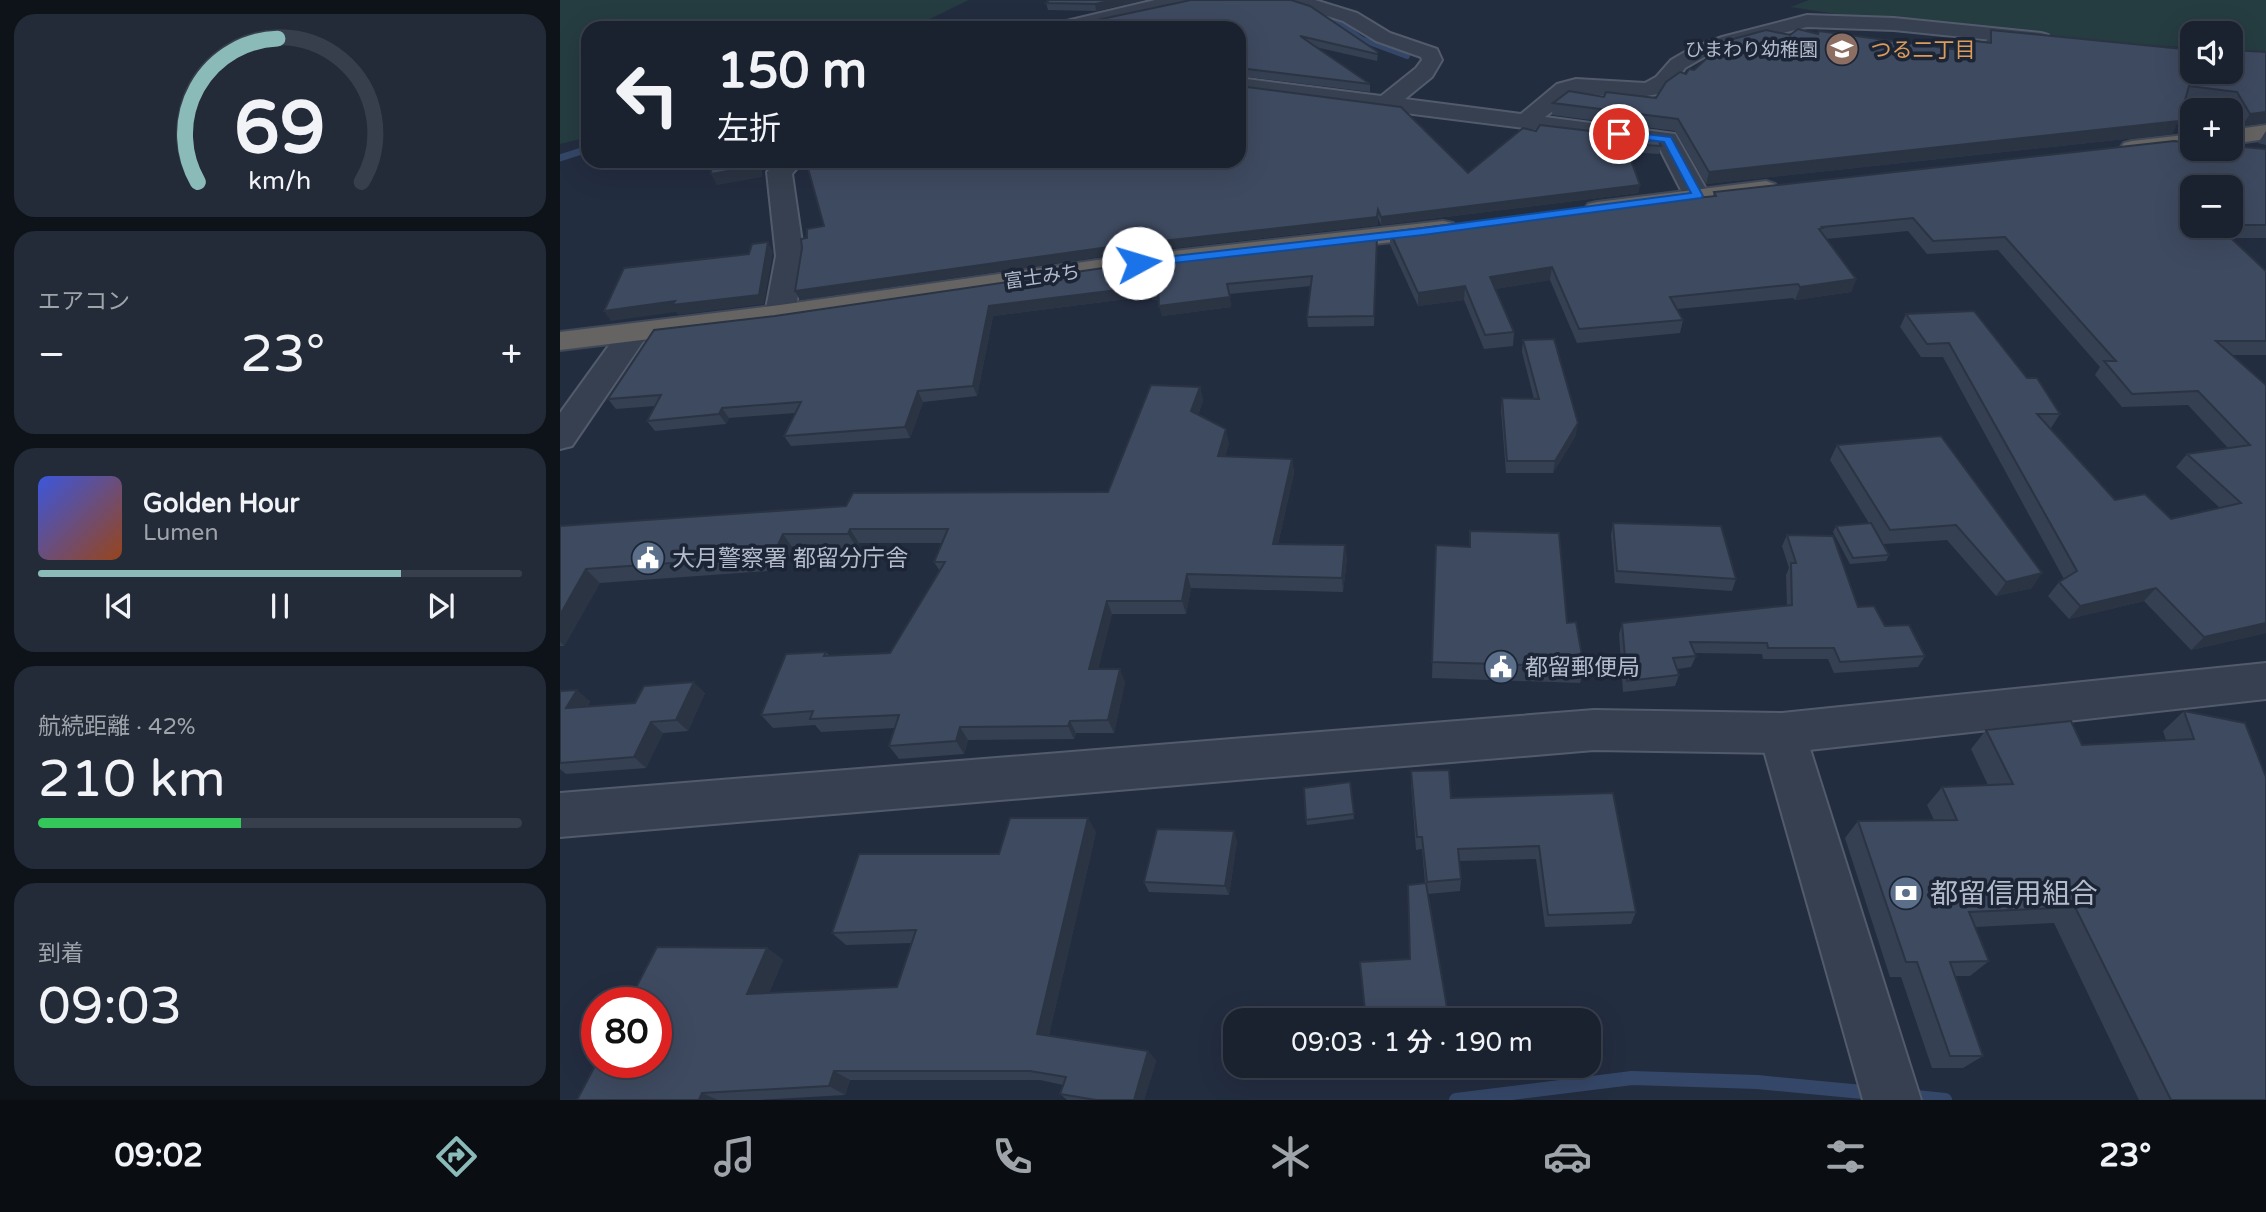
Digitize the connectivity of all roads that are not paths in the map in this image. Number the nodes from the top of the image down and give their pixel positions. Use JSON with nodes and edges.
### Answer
{"nodes":[{"id":1,"x":1187,"y":0,"type":"edge"},
{"id":2,"x":1296,"y":0,"type":"edge"},
{"id":3,"x":1094,"y":21,"type":"edge"},
{"id":4,"x":2065,"y":41,"type":"edge"},
{"id":5,"x":1246,"y":86,"type":"edge"},
{"id":6,"x":1387,"y":103,"type":"junction"},
{"id":7,"x":1524,"y":123,"type":"junction"},
{"id":8,"x":2266,"y":132,"type":"edge"},
{"id":9,"x":2243,"y":135,"type":"edge"},
{"id":10,"x":2180,"y":143,"type":"edge"},
{"id":11,"x":2166,"y":145,"type":"junction"},
{"id":12,"x":2180,"y":147,"type":"edge"},
{"id":13,"x":2113,"y":151,"type":"edge"},
{"id":14,"x":2243,"y":152,"type":"edge"},
{"id":15,"x":2266,"y":154,"type":"edge"},
{"id":16,"x":784,"y":168,"type":"edge"},
{"id":17,"x":1792,"y":186,"type":"edge"},
{"id":18,"x":1697,"y":196,"type":"junction"},
{"id":19,"x":1573,"y":213,"type":"edge"},
{"id":20,"x":1469,"y":226,"type":"edge"},
{"id":21,"x":780,"y":314,"type":"junction"},
{"id":22,"x":634,"y":332,"type":"junction"},
{"id":23,"x":560,"y":341,"type":"edge"},
{"id":24,"x":560,"y":438,"type":"edge"},
{"id":25,"x":2266,"y":681,"type":"edge"},
{"id":26,"x":1783,"y":733,"type":"junction"},
{"id":27,"x":560,"y":815,"type":"edge"},
{"id":28,"x":1892,"y":1100,"type":"edge"}],
"edges":[{"from":1,"to":3,"type":"street"},
{"from":2,"to":6,"type":"street"},
{"from":4,"to":7,"type":"street"},
{"from":5,"to":6,"type":"street"},
{"from":6,"to":7,"type":"street"},
{"from":7,"to":18,"type":"street"},
{"from":8,"to":9,"type":"highway"},
{"from":10,"to":11,"type":"highway"},
{"from":11,"to":12,"type":"street"},
{"from":11,"to":13,"type":"highway"},
{"from":14,"to":15,"type":"street"},
{"from":16,"to":21,"type":"street"},
{"from":17,"to":18,"type":"highway"},
{"from":18,"to":19,"type":"highway"},
{"from":20,"to":21,"type":"highway","name":"富士みち"},
{"from":21,"to":22,"type":"highway","name":"富士みち"},
{"from":22,"to":23,"type":"highway","name":"富士みち"},
{"from":22,"to":24,"type":"street"},
{"from":25,"to":26,"type":"street"},
{"from":26,"to":27,"type":"street"},
{"from":26,"to":28,"type":"street"}]}
